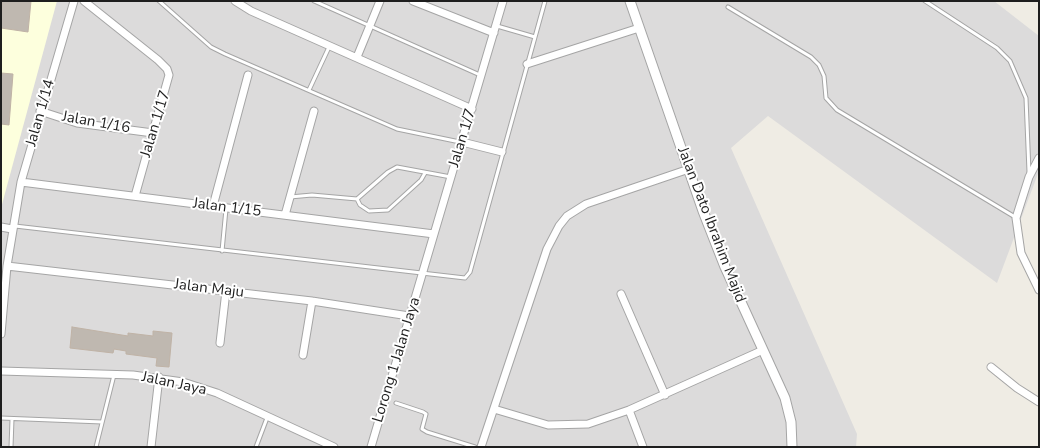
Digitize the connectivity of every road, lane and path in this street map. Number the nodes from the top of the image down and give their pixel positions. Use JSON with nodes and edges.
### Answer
{"nodes":[{"id":1,"x":74,"y":1,"type":"edge"},
{"id":2,"x":84,"y":1,"type":"edge"},
{"id":3,"x":160,"y":1,"type":"edge"},
{"id":4,"x":314,"y":1,"type":"edge"},
{"id":5,"x":380,"y":1,"type":"edge"},
{"id":6,"x":413,"y":1,"type":"edge"},
{"id":7,"x":545,"y":1,"type":"edge"},
{"id":8,"x":630,"y":1,"type":"edge"},
{"id":9,"x":925,"y":1,"type":"edge"},
{"id":10,"x":239,"y":2,"type":"edge"},
{"id":11,"x":502,"y":2,"type":"edge"},
{"id":12,"x":728,"y":7,"type":"dead end"},
{"id":13,"x":369,"y":26,"type":"junction"},
{"id":14,"x":639,"y":28,"type":"junction"},
{"id":15,"x":495,"y":29,"type":"junction"},
{"id":16,"x":535,"y":37,"type":"junction"},
{"id":17,"x":330,"y":45,"type":"junction"},
{"id":18,"x":357,"y":57,"type":"junction"},
{"id":19,"x":527,"y":64,"type":"junction"},
{"id":20,"x":248,"y":75,"type":"dead end"},
{"id":21,"x":482,"y":76,"type":"junction"},
{"id":22,"x":309,"y":90,"type":"junction"},
{"id":23,"x":472,"y":109,"type":"junction"},
{"id":24,"x":40,"y":111,"type":"junction"},
{"id":25,"x":314,"y":111,"type":"dead end"},
{"id":26,"x":153,"y":133,"type":"junction"},
{"id":27,"x":462,"y":142,"type":"junction"},
{"id":28,"x":502,"y":152,"type":"junction"},
{"id":29,"x":1039,"y":158,"type":"edge"},
{"id":30,"x":689,"y":169,"type":"junction"},
{"id":31,"x":424,"y":172,"type":"junction"},
{"id":32,"x":1029,"y":177,"type":"junction"},
{"id":33,"x":451,"y":178,"type":"junction"},
{"id":34,"x":21,"y":182,"type":"junction"},
{"id":35,"x":135,"y":196,"type":"junction"},
{"id":36,"x":290,"y":197,"type":"junction"},
{"id":37,"x":357,"y":199,"type":"junction"},
{"id":38,"x":213,"y":206,"type":"junction"},
{"id":39,"x":226,"y":208,"type":"junction"},
{"id":40,"x":285,"y":215,"type":"junction"},
{"id":41,"x":1016,"y":218,"type":"junction"},
{"id":42,"x":1,"y":227,"type":"edge"},
{"id":43,"x":12,"y":227,"type":"junction"},
{"id":44,"x":434,"y":234,"type":"junction"},
{"id":45,"x":222,"y":251,"type":"junction"},
{"id":46,"x":4,"y":265,"type":"edge"},
{"id":47,"x":423,"y":274,"type":"junction"},
{"id":48,"x":1039,"y":290,"type":"edge"},
{"id":49,"x":226,"y":291,"type":"junction"},
{"id":50,"x":621,"y":294,"type":"dead end"},
{"id":51,"x":312,"y":301,"type":"junction"},
{"id":52,"x":2,"y":305,"type":"edge"},
{"id":53,"x":409,"y":316,"type":"junction"},
{"id":54,"x":1,"y":334,"type":"edge"},
{"id":55,"x":220,"y":343,"type":"dead end"},
{"id":56,"x":763,"y":350,"type":"junction"},
{"id":57,"x":303,"y":355,"type":"dead end"},
{"id":58,"x":991,"y":366,"type":"dead end"},
{"id":59,"x":1,"y":371,"type":"edge"},
{"id":60,"x":114,"y":375,"type":"junction"},
{"id":61,"x":159,"y":377,"type":"junction"},
{"id":62,"x":665,"y":394,"type":"junction"},
{"id":63,"x":1039,"y":402,"type":"edge"},
{"id":64,"x":396,"y":403,"type":"dead end"},
{"id":65,"x":494,"y":409,"type":"junction"},
{"id":66,"x":629,"y":410,"type":"junction"},
{"id":67,"x":1,"y":418,"type":"edge"},
{"id":68,"x":267,"y":418,"type":"junction"},
{"id":69,"x":12,"y":419,"type":"junction"},
{"id":70,"x":102,"y":422,"type":"junction"},
{"id":71,"x":11,"y":447,"type":"edge"},
{"id":72,"x":96,"y":447,"type":"edge"},
{"id":73,"x":151,"y":447,"type":"edge"},
{"id":74,"x":256,"y":447,"type":"edge"},
{"id":75,"x":334,"y":447,"type":"edge"},
{"id":76,"x":370,"y":447,"type":"edge"},
{"id":77,"x":474,"y":447,"type":"edge"},
{"id":78,"x":481,"y":447,"type":"edge"},
{"id":79,"x":643,"y":447,"type":"edge"},
{"id":80,"x":792,"y":447,"type":"edge"}],
"edges":[{"from":1,"to":24,"type":"street","name":"Jalan 1/14"},
{"from":2,"to":26,"type":"street","name":"Jalan 1/17"},
{"from":3,"to":22,"type":"lane"},
{"from":4,"to":13,"type":"lane"},
{"from":5,"to":13,"type":"street"},
{"from":6,"to":15,"type":"street"},
{"from":7,"to":16,"type":"lane"},
{"from":8,"to":14,"type":"street","name":"Jalan Dato Ibrahim Majid"},
{"from":9,"to":32,"type":"lane"},
{"from":10,"to":17,"type":"street"},
{"from":11,"to":15,"type":"street","name":"Jalan 1/7"},
{"from":12,"to":41,"type":"lane"},
{"from":13,"to":18,"type":"street"},
{"from":13,"to":21,"type":"lane"},
{"from":14,"to":19,"type":"street"},
{"from":14,"to":30,"type":"street","name":"Jalan Dato Ibrahim Majid"},
{"from":15,"to":16,"type":"lane"},
{"from":15,"to":21,"type":"street","name":"Jalan 1/7"},
{"from":16,"to":19,"type":"lane"},
{"from":17,"to":18,"type":"street"},
{"from":17,"to":22,"type":"lane"},
{"from":18,"to":23,"type":"street"},
{"from":19,"to":28,"type":"lane"},
{"from":20,"to":38,"type":"street"},
{"from":21,"to":23,"type":"street","name":"Jalan 1/7"},
{"from":22,"to":27,"type":"lane"},
{"from":23,"to":27,"type":"street","name":"Jalan 1/7"},
{"from":24,"to":26,"type":"street","name":"Jalan 1/16"},
{"from":24,"to":34,"type":"street","name":"Jalan 1/14"},
{"from":25,"to":36,"type":"street"},
{"from":26,"to":35,"type":"street","name":"Jalan 1/17"},
{"from":27,"to":28,"type":"street"},
{"from":27,"to":33,"type":"street","name":"Jalan 1/7"},
{"from":28,"to":47,"type":"lane"},
{"from":29,"to":32,"type":"street"},
{"from":30,"to":56,"type":"street","name":"Jalan Dato Ibrahim Majid"},
{"from":30,"to":65,"type":"street"},
{"from":31,"to":33,"type":"lane"},
{"from":31,"to":37,"type":"lane"},
{"from":31,"to":37,"type":"lane"},
{"from":32,"to":41,"type":"street"},
{"from":33,"to":44,"type":"street","name":"Jalan 1/7"},
{"from":34,"to":35,"type":"street","name":"Jalan 1/15"},
{"from":34,"to":43,"type":"street","name":"Jalan 1/14"},
{"from":35,"to":38,"type":"street","name":"Jalan 1/15"},
{"from":36,"to":37,"type":"lane"},
{"from":36,"to":40,"type":"street"},
{"from":38,"to":39,"type":"street","name":"Jalan 1/15"},
{"from":39,"to":40,"type":"street","name":"Jalan 1/15"},
{"from":39,"to":45,"type":"lane"},
{"from":40,"to":44,"type":"street","name":"Jalan 1/15"},
{"from":41,"to":48,"type":"street"},
{"from":42,"to":43,"type":"street"},
{"from":43,"to":45,"type":"lane"},
{"from":43,"to":46,"type":"street","name":"Jalan 1/14"},
{"from":44,"to":47,"type":"street","name":"Jalan 1/7"},
{"from":45,"to":47,"type":"lane"},
{"from":46,"to":49,"type":"street","name":"Jalan Maju"},
{"from":46,"to":52,"type":"street","name":"Jalan 1/14"},
{"from":47,"to":53,"type":"street","name":"Lorong 1 Jalan Jaya"},
{"from":49,"to":51,"type":"street","name":"Jalan Maju"},
{"from":49,"to":55,"type":"street"},
{"from":50,"to":62,"type":"street"},
{"from":51,"to":53,"type":"street","name":"Jalan Maju"},
{"from":51,"to":57,"type":"street"},
{"from":52,"to":54,"type":"street","name":"Jalan 1/14"},
{"from":53,"to":76,"type":"street","name":"Lorong 1 Jalan Jaya"},
{"from":56,"to":62,"type":"street"},
{"from":56,"to":80,"type":"street","name":"Jalan Dato Ibrahim Majid"},
{"from":58,"to":63,"type":"street"},
{"from":59,"to":60,"type":"street","name":"Jalan Jaya"},
{"from":60,"to":61,"type":"street","name":"Jalan Jaya"},
{"from":60,"to":70,"type":"lane"},
{"from":61,"to":68,"type":"street","name":"Jalan Jaya"},
{"from":61,"to":73,"type":"street"},
{"from":62,"to":66,"type":"street"},
{"from":64,"to":77,"type":"lane"},
{"from":65,"to":66,"type":"street"},
{"from":65,"to":78,"type":"street"},
{"from":66,"to":79,"type":"street"},
{"from":67,"to":69,"type":"lane"},
{"from":68,"to":74,"type":"lane"},
{"from":68,"to":75,"type":"street","name":"Jalan Jaya"},
{"from":69,"to":70,"type":"lane"},
{"from":69,"to":71,"type":"lane"},
{"from":70,"to":72,"type":"lane"}]}
